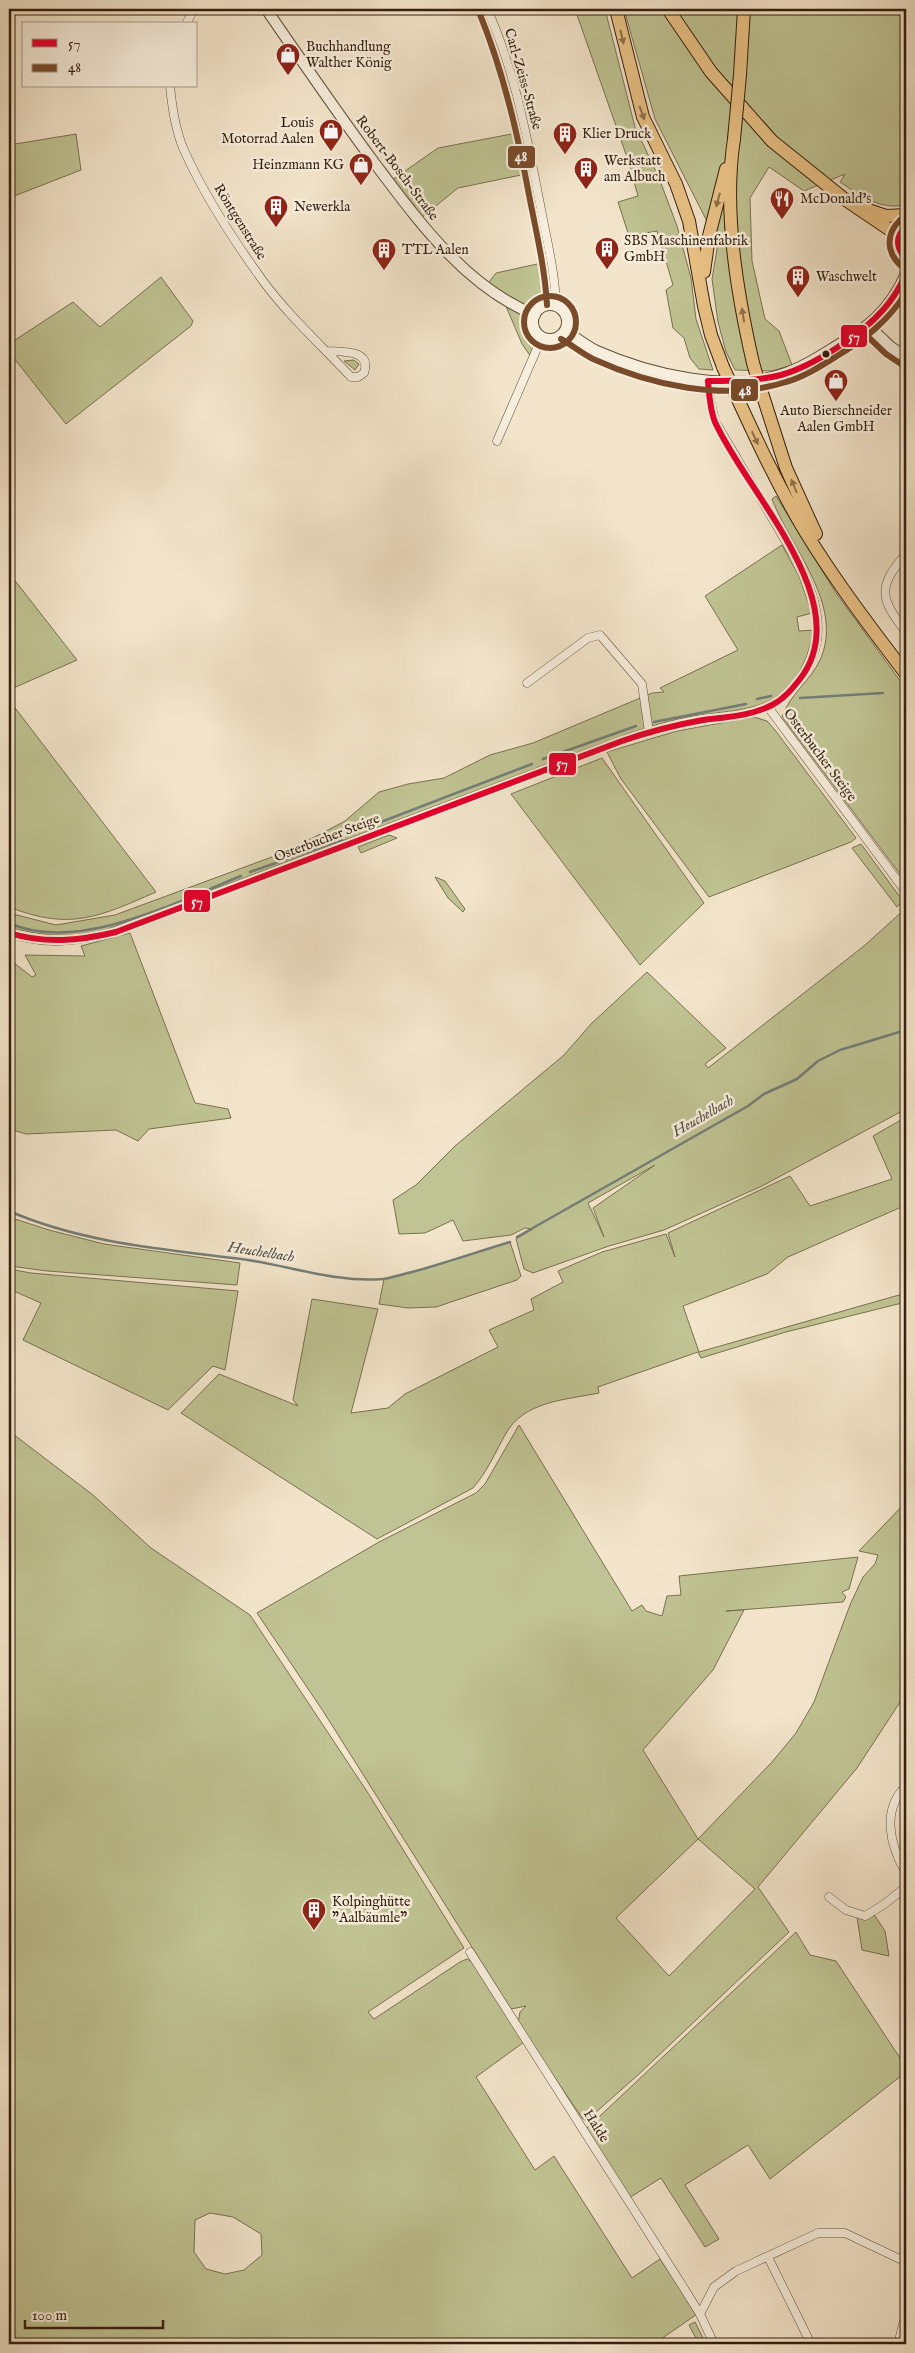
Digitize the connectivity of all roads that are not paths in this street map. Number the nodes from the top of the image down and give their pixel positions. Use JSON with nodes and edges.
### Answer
{"nodes":[{"id":1,"x":194,"y":9,"type":"edge"},
{"id":2,"x":266,"y":9,"type":"edge"},
{"id":3,"x":487,"y":9,"type":"edge"},
{"id":4,"x":616,"y":9,"type":"edge"},
{"id":5,"x":668,"y":9,"type":"edge"},
{"id":6,"x":746,"y":9,"type":"edge"},
{"id":7,"x":187,"y":22,"type":"edge"},
{"id":8,"x":170,"y":88,"type":"edge"},
{"id":9,"x":732,"y":153,"type":"junction"},
{"id":10,"x":843,"y":198,"type":"junction"},
{"id":11,"x":906,"y":215,"type":"edge"},
{"id":12,"x":902,"y":231,"type":"edge"},
{"id":13,"x":906,"y":259,"type":"edge"},
{"id":14,"x":906,"y":274,"type":"edge"},
{"id":15,"x":906,"y":285,"type":"edge"},
{"id":16,"x":896,"y":294,"type":"junction"},
{"id":17,"x":556,"y":305,"type":"junction"},
{"id":18,"x":704,"y":306,"type":"junction"},
{"id":19,"x":535,"y":315,"type":"junction"},
{"id":20,"x":869,"y":326,"type":"junction"},
{"id":21,"x":565,"y":331,"type":"junction"},
{"id":22,"x":542,"y":337,"type":"junction"},
{"id":23,"x":326,"y":351,"type":"junction"},
{"id":24,"x":906,"y":357,"type":"edge"},
{"id":25,"x":708,"y":381,"type":"junction"},
{"id":26,"x":496,"y":441,"type":"dead end"},
{"id":27,"x":906,"y":554,"type":"edge"},
{"id":28,"x":846,"y":592,"type":"junction"},
{"id":29,"x":906,"y":632,"type":"edge"},
{"id":30,"x":906,"y":674,"type":"edge"},
{"id":31,"x":527,"y":683,"type":"dead end"},
{"id":32,"x":768,"y":707,"type":"junction"},
{"id":33,"x":649,"y":732,"type":"junction"},
{"id":34,"x":906,"y":892,"type":"edge"},
{"id":35,"x":9,"y":933,"type":"edge"},
{"id":36,"x":906,"y":1786,"type":"edge"},
{"id":37,"x":906,"y":1873,"type":"edge"},
{"id":38,"x":906,"y":1886,"type":"edge"},
{"id":39,"x":829,"y":1897,"type":"dead end"},
{"id":40,"x":470,"y":1952,"type":"dead end"},
{"id":41,"x":768,"y":2257,"type":"junction"},
{"id":42,"x":906,"y":2262,"type":"edge"},
{"id":43,"x":906,"y":2313,"type":"edge"},
{"id":44,"x":700,"y":2314,"type":"junction"},
{"id":45,"x":714,"y":2344,"type":"edge"},
{"id":46,"x":811,"y":2344,"type":"edge"},
{"id":47,"x":898,"y":2344,"type":"edge"}],
"edges":[{"from":1,"to":7,"type":"street"},
{"from":2,"to":19,"type":"street","name":"Robert-Bosch-Straße"},
{"from":3,"to":17,"type":"street","name":"Carl-Zeiss-Straße"},
{"from":4,"to":18,"type":"highway","one_way":true},
{"from":5,"to":10,"type":"highway"},
{"from":6,"to":9,"type":"highway","bridge":true},
{"from":8,"to":23,"type":"street","name":"Röntgenstraße"},
{"from":9,"to":18,"type":"highway","one_way":true},
{"from":28,"to":9,"type":"highway","one_way":true,"bridge":true},
{"from":10,"to":11,"type":"highway"},
{"from":10,"to":12,"type":"highway"},
{"from":12,"to":13,"type":"main road"},
{"from":14,"to":16,"type":"street"},
{"from":15,"to":16,"type":"street"},
{"from":16,"to":20,"type":"street"},
{"from":17,"to":19,"type":"street"},
{"from":17,"to":21,"type":"street"},
{"from":18,"to":28,"type":"highway","one_way":true,"bridge":true},
{"from":19,"to":22,"type":"street"},
{"from":20,"to":24,"type":"street"},
{"from":20,"to":25,"type":"street"},
{"from":21,"to":22,"type":"street"},
{"from":21,"to":25,"type":"street"},
{"from":22,"to":26,"type":"street"},
{"from":23,"to":23,"type":"street","name":"Röntgenstraße"},
{"from":25,"to":32,"type":"street"},
{"from":27,"to":29,"type":"street"},
{"from":28,"to":30,"type":"highway"},
{"from":31,"to":33,"type":"street"},
{"from":32,"to":33,"type":"street","name":"Osterbucher Steige"},
{"from":32,"to":34,"type":"street","name":"Osterbucher Steige"},
{"from":33,"to":35,"type":"street","name":"Osterbucher Steige"},
{"from":36,"to":37,"type":"street"},
{"from":38,"to":39,"type":"street"},
{"from":40,"to":44,"type":"street","name":"Halde"},
{"from":41,"to":42,"type":"street"},
{"from":41,"to":44,"type":"street"},
{"from":41,"to":46,"type":"street"},
{"from":43,"to":47,"type":"street"},
{"from":44,"to":45,"type":"street","name":"Halde"}]}
